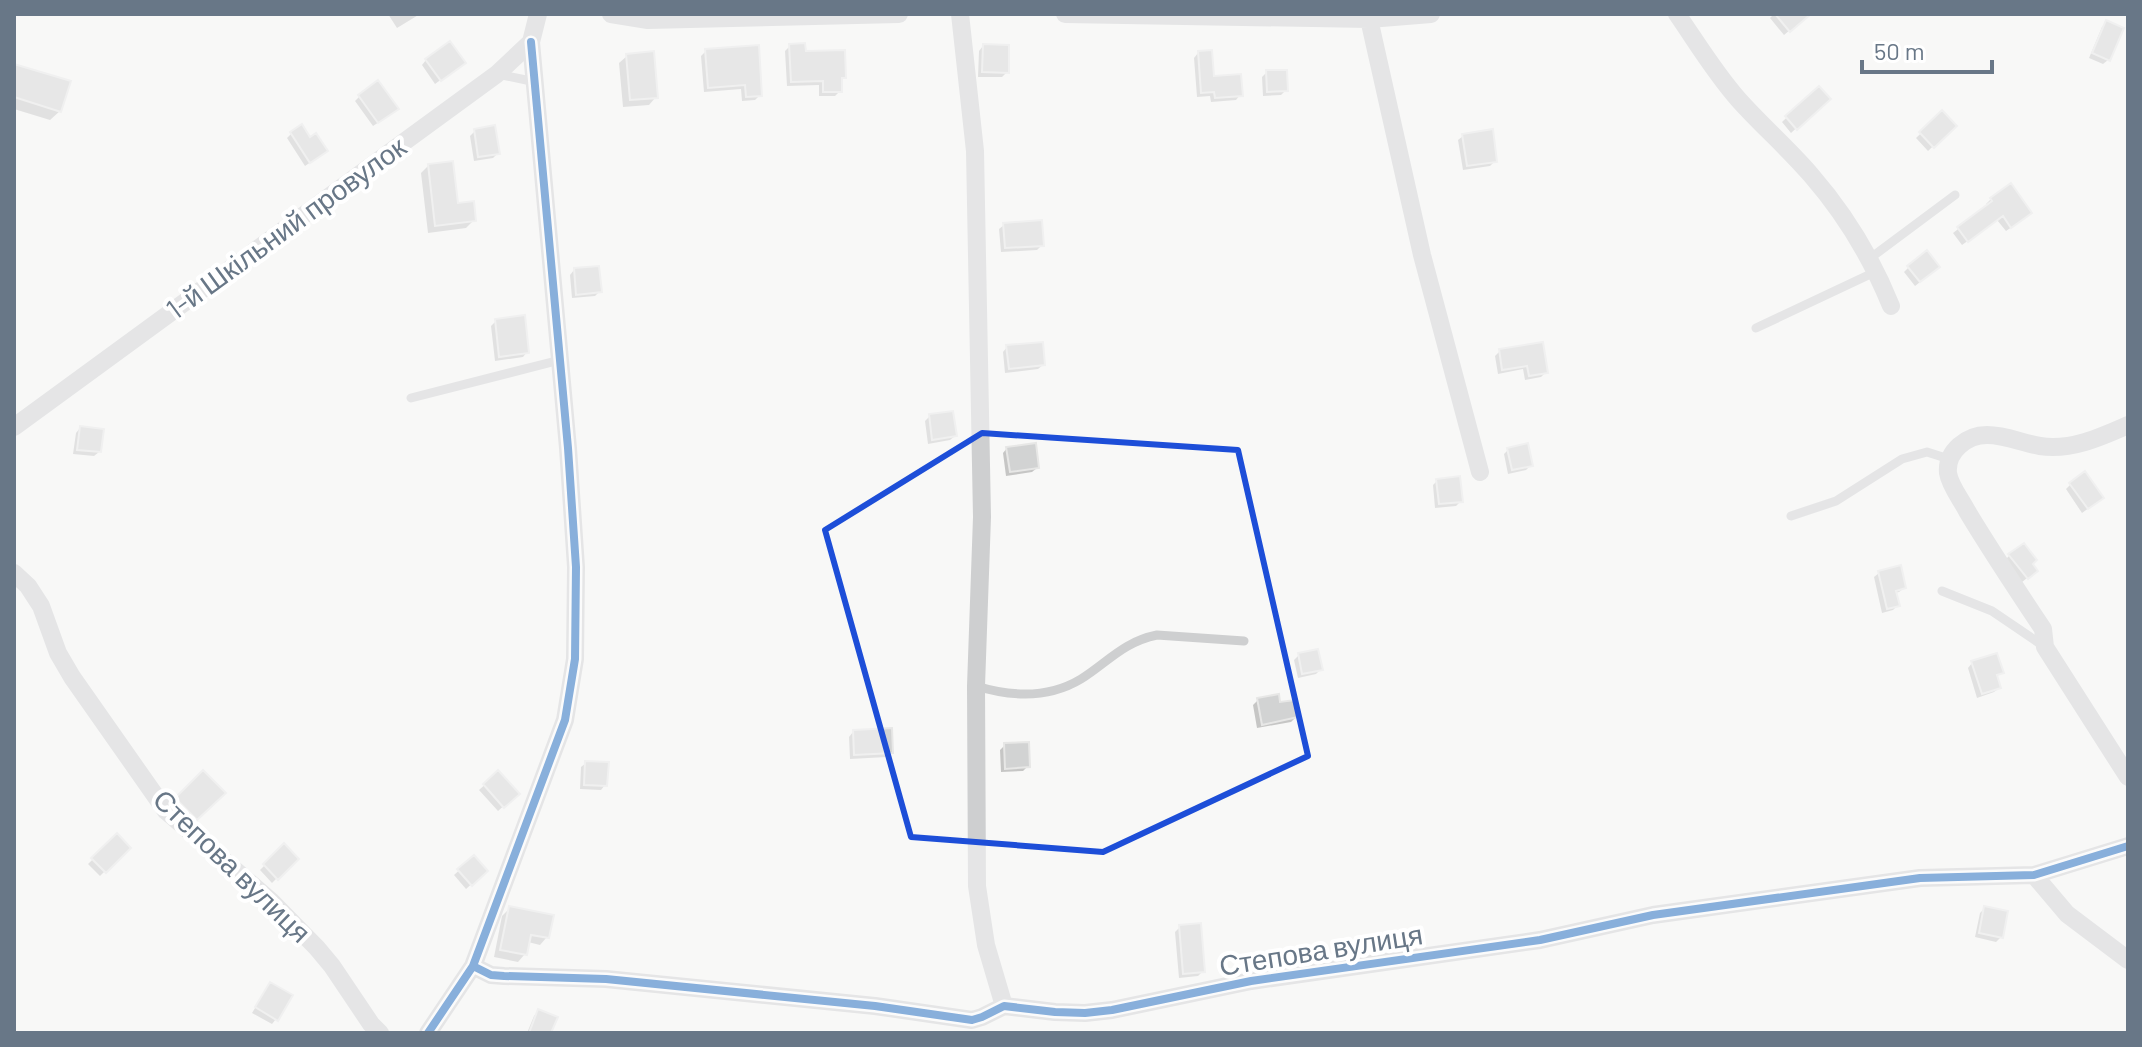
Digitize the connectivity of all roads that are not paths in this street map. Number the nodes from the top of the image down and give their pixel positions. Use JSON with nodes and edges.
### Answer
{"nodes":[{"id":1,"x":538,"y":14,"type":"edge"},
{"id":2,"x":611,"y":14,"type":"edge"},
{"id":3,"x":899,"y":14,"type":"edge"},
{"id":4,"x":960,"y":14,"type":"edge"},
{"id":5,"x":1065,"y":14,"type":"edge"},
{"id":6,"x":1431,"y":14,"type":"edge"},
{"id":7,"x":1677,"y":14,"type":"edge"},
{"id":8,"x":1369,"y":19,"type":"junction"},
{"id":9,"x":531,"y":42,"type":"junction"},
{"id":10,"x":497,"y":74,"type":"junction"},
{"id":11,"x":536,"y":82,"type":"junction"},
{"id":12,"x":1955,"y":195,"type":"dead end"},
{"id":13,"x":1873,"y":265,"type":"junction"},
{"id":14,"x":1891,"y":306,"type":"dead end"},
{"id":15,"x":1756,"y":328,"type":"dead end"},
{"id":16,"x":560,"y":360,"type":"junction"},
{"id":17,"x":411,"y":398,"type":"dead end"},
{"id":18,"x":2128,"y":425,"type":"edge"},
{"id":19,"x":14,"y":427,"type":"edge"},
{"id":20,"x":1949,"y":459,"type":"junction"},
{"id":21,"x":1480,"y":472,"type":"dead end"},
{"id":22,"x":1791,"y":516,"type":"dead end"},
{"id":23,"x":14,"y":573,"type":"edge"},
{"id":24,"x":1942,"y":591,"type":"dead end"},
{"id":25,"x":1244,"y":641,"type":"dead end"},
{"id":26,"x":2045,"y":647,"type":"junction"},
{"id":27,"x":976,"y":686,"type":"junction"},
{"id":28,"x":2128,"y":777,"type":"edge"},
{"id":29,"x":2128,"y":846,"type":"edge"},
{"id":30,"x":2034,"y":875,"type":"junction"},
{"id":31,"x":2128,"y":960,"type":"edge"},
{"id":32,"x":473,"y":966,"type":"junction"},
{"id":33,"x":1004,"y":1006,"type":"junction"},
{"id":34,"x":380,"y":1033,"type":"edge"},
{"id":35,"x":428,"y":1033,"type":"edge"}],
"edges":[{"from":1,"to":9,"type":"street"},
{"from":2,"to":3,"type":"street"},
{"from":4,"to":27,"type":"street"},
{"from":5,"to":8,"type":"street"},
{"from":6,"to":8,"type":"street"},
{"from":7,"to":13,"type":"street"},
{"from":8,"to":21,"type":"street"},
{"from":9,"to":10,"type":"street","name":"1-й Шкільний провулок"},
{"from":9,"to":11,"type":"street"},
{"from":10,"to":11,"type":"lane"},
{"from":10,"to":19,"type":"street","name":"1-й Шкільний провулок"},
{"from":11,"to":16,"type":"street"},
{"from":12,"to":13,"type":"lane"},
{"from":13,"to":14,"type":"street"},
{"from":13,"to":15,"type":"lane"},
{"from":16,"to":17,"type":"lane"},
{"from":16,"to":32,"type":"street"},
{"from":18,"to":20,"type":"street"},
{"from":20,"to":22,"type":"lane"},
{"from":20,"to":26,"type":"street"},
{"from":23,"to":34,"type":"street","name":"Степова вулиця"},
{"from":24,"to":26,"type":"lane"},
{"from":25,"to":27,"type":"lane"},
{"from":26,"to":28,"type":"street"},
{"from":27,"to":33,"type":"street"},
{"from":29,"to":30,"type":"street","name":"Степова вулиця"},
{"from":30,"to":31,"type":"street"},
{"from":30,"to":33,"type":"street","name":"Степова вулиця"},
{"from":32,"to":33,"type":"street","name":"Степова вулиця"},
{"from":32,"to":35,"type":"street"}]}
